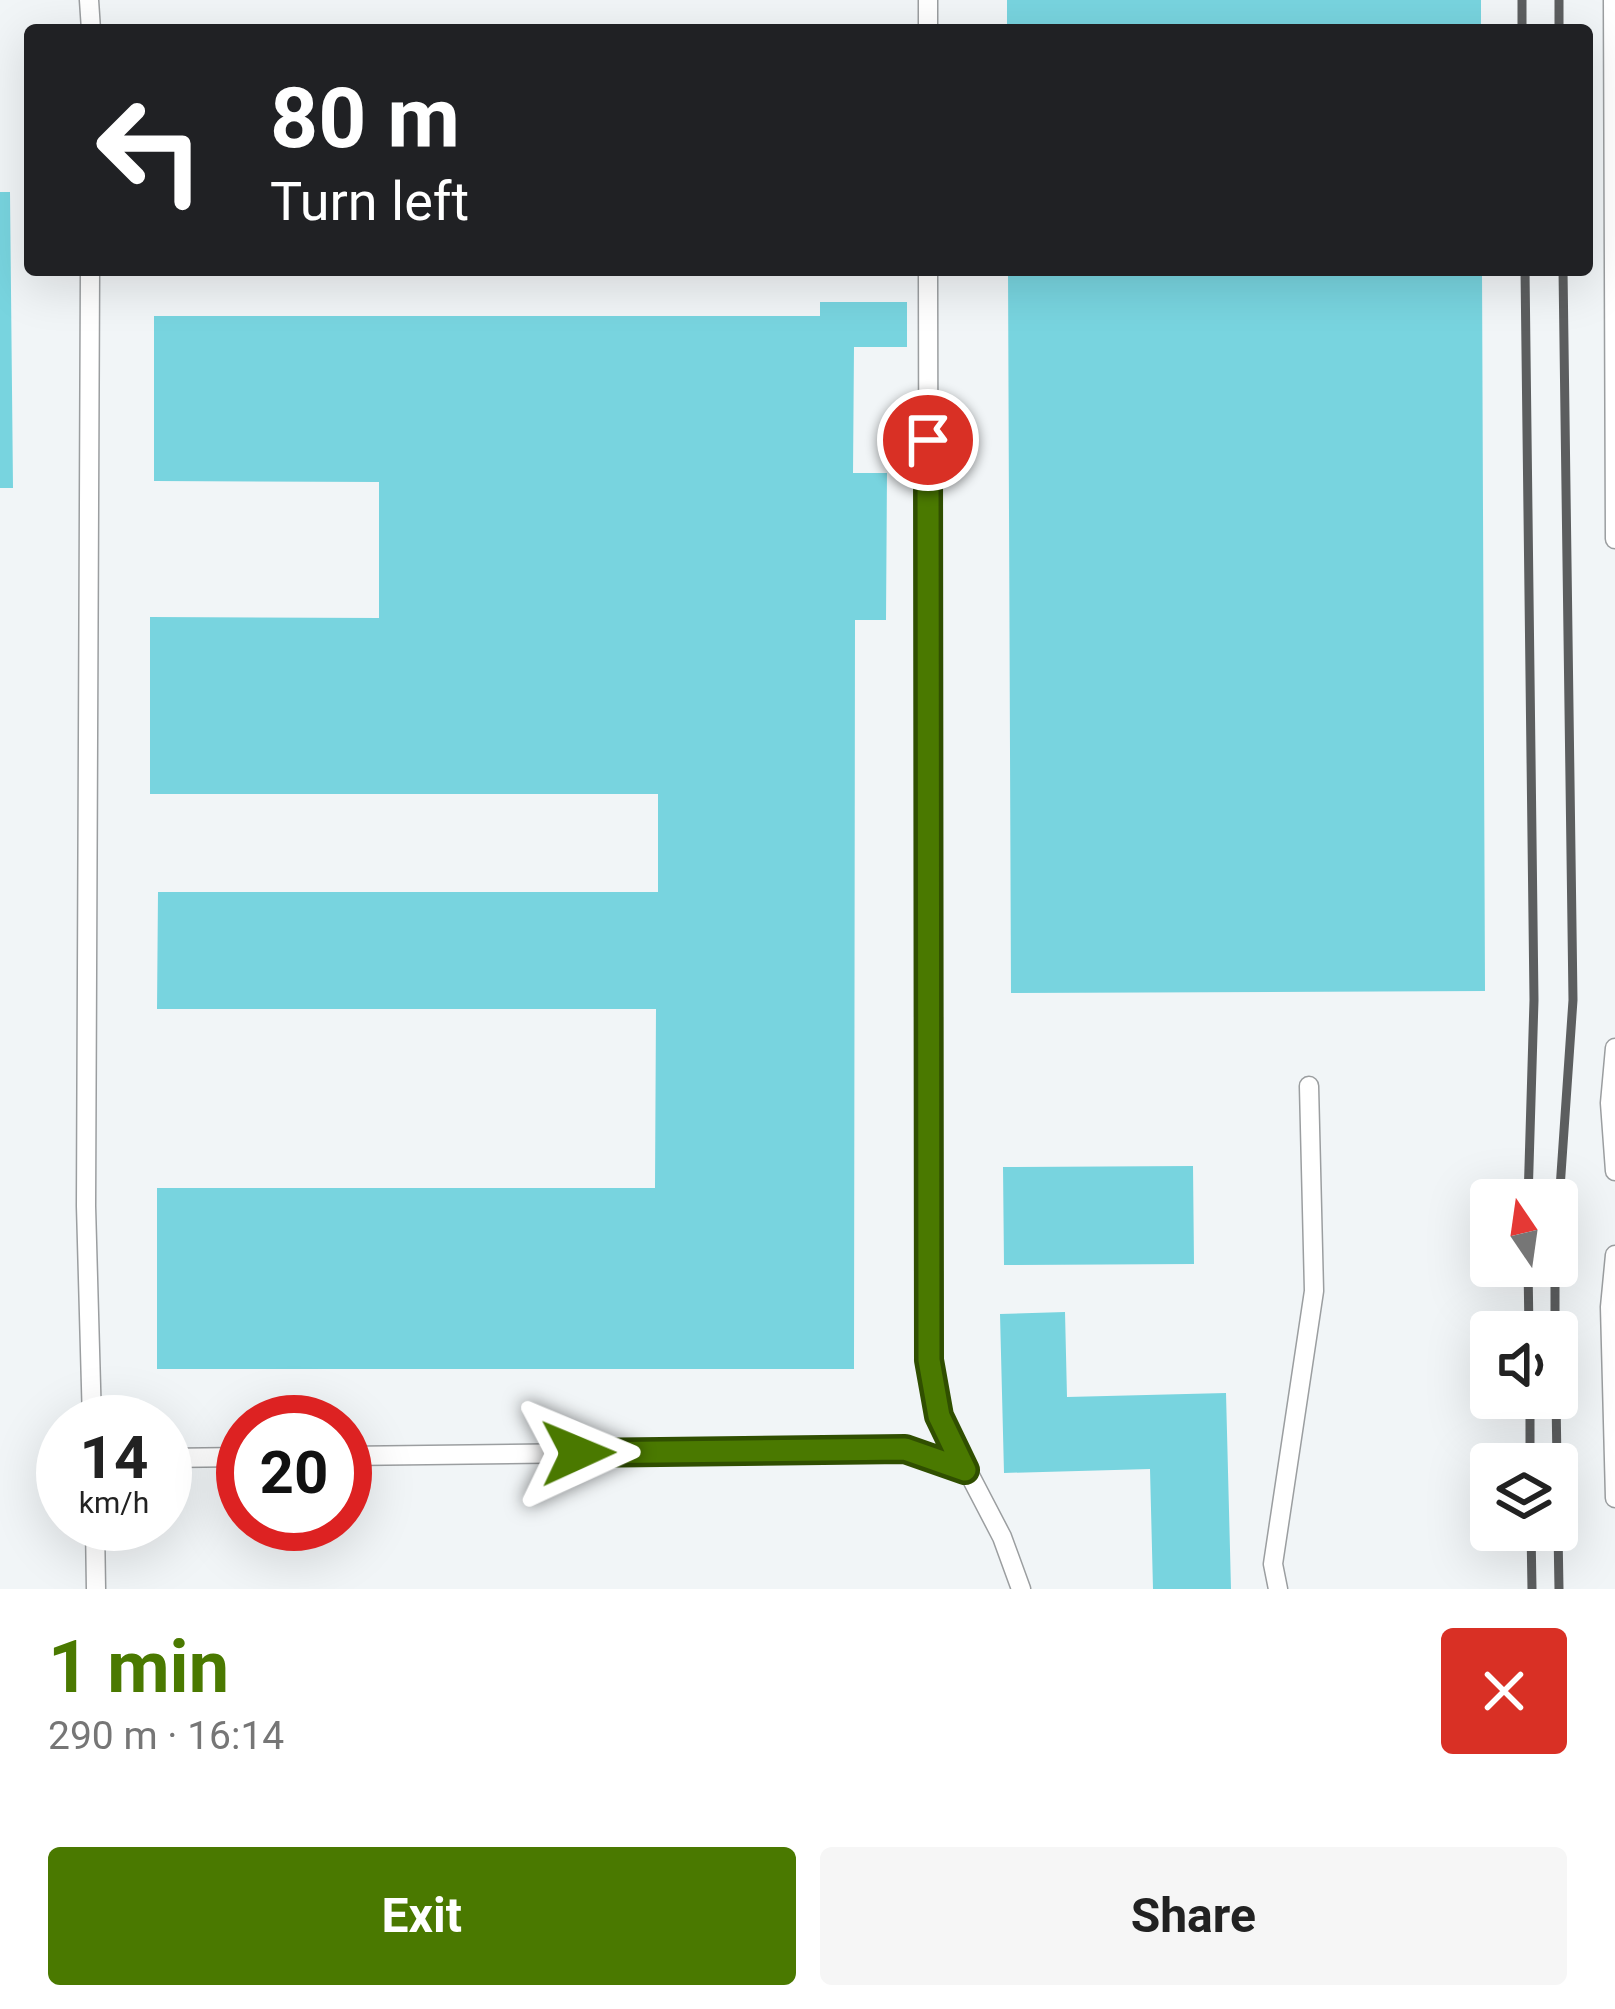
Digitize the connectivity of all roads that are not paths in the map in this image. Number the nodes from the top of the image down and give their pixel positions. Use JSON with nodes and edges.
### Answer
{"nodes":[{"id":1,"x":1613,"y":0,"type":"edge"},
{"id":2,"x":90,"y":276,"type":"edge"},
{"id":3,"x":928,"y":276,"type":"edge"},
{"id":4,"x":1614,"y":426,"type":"edge"},
{"id":5,"x":1615,"y":539,"type":"edge"},
{"id":6,"x":1615,"y":1048,"type":"edge"},
{"id":7,"x":1310,"y":1086,"type":"dead end"},
{"id":8,"x":1615,"y":1171,"type":"edge"},
{"id":9,"x":1615,"y":1255,"type":"edge"},
{"id":10,"x":91,"y":1395,"type":"edge"},
{"id":11,"x":372,"y":1456,"type":"edge"},
{"id":12,"x":965,"y":1470,"type":"junction"},
{"id":13,"x":1615,"y":1498,"type":"edge"},
{"id":14,"x":95,"y":1551,"type":"edge"},
{"id":15,"x":96,"y":1589,"type":"edge"},
{"id":16,"x":1021,"y":1589,"type":"edge"},
{"id":17,"x":1278,"y":1589,"type":"edge"}],
"edges":[{"from":1,"to":4,"type":"lane"},
{"from":2,"to":10,"type":"lane"},
{"from":3,"to":12,"type":"lane"},
{"from":4,"to":5,"type":"lane"},
{"from":6,"to":8,"type":"lane"},
{"from":7,"to":17,"type":"lane"},
{"from":9,"to":13,"type":"lane"},
{"from":11,"to":12,"type":"lane"},
{"from":12,"to":16,"type":"lane"},
{"from":14,"to":15,"type":"lane"}]}
